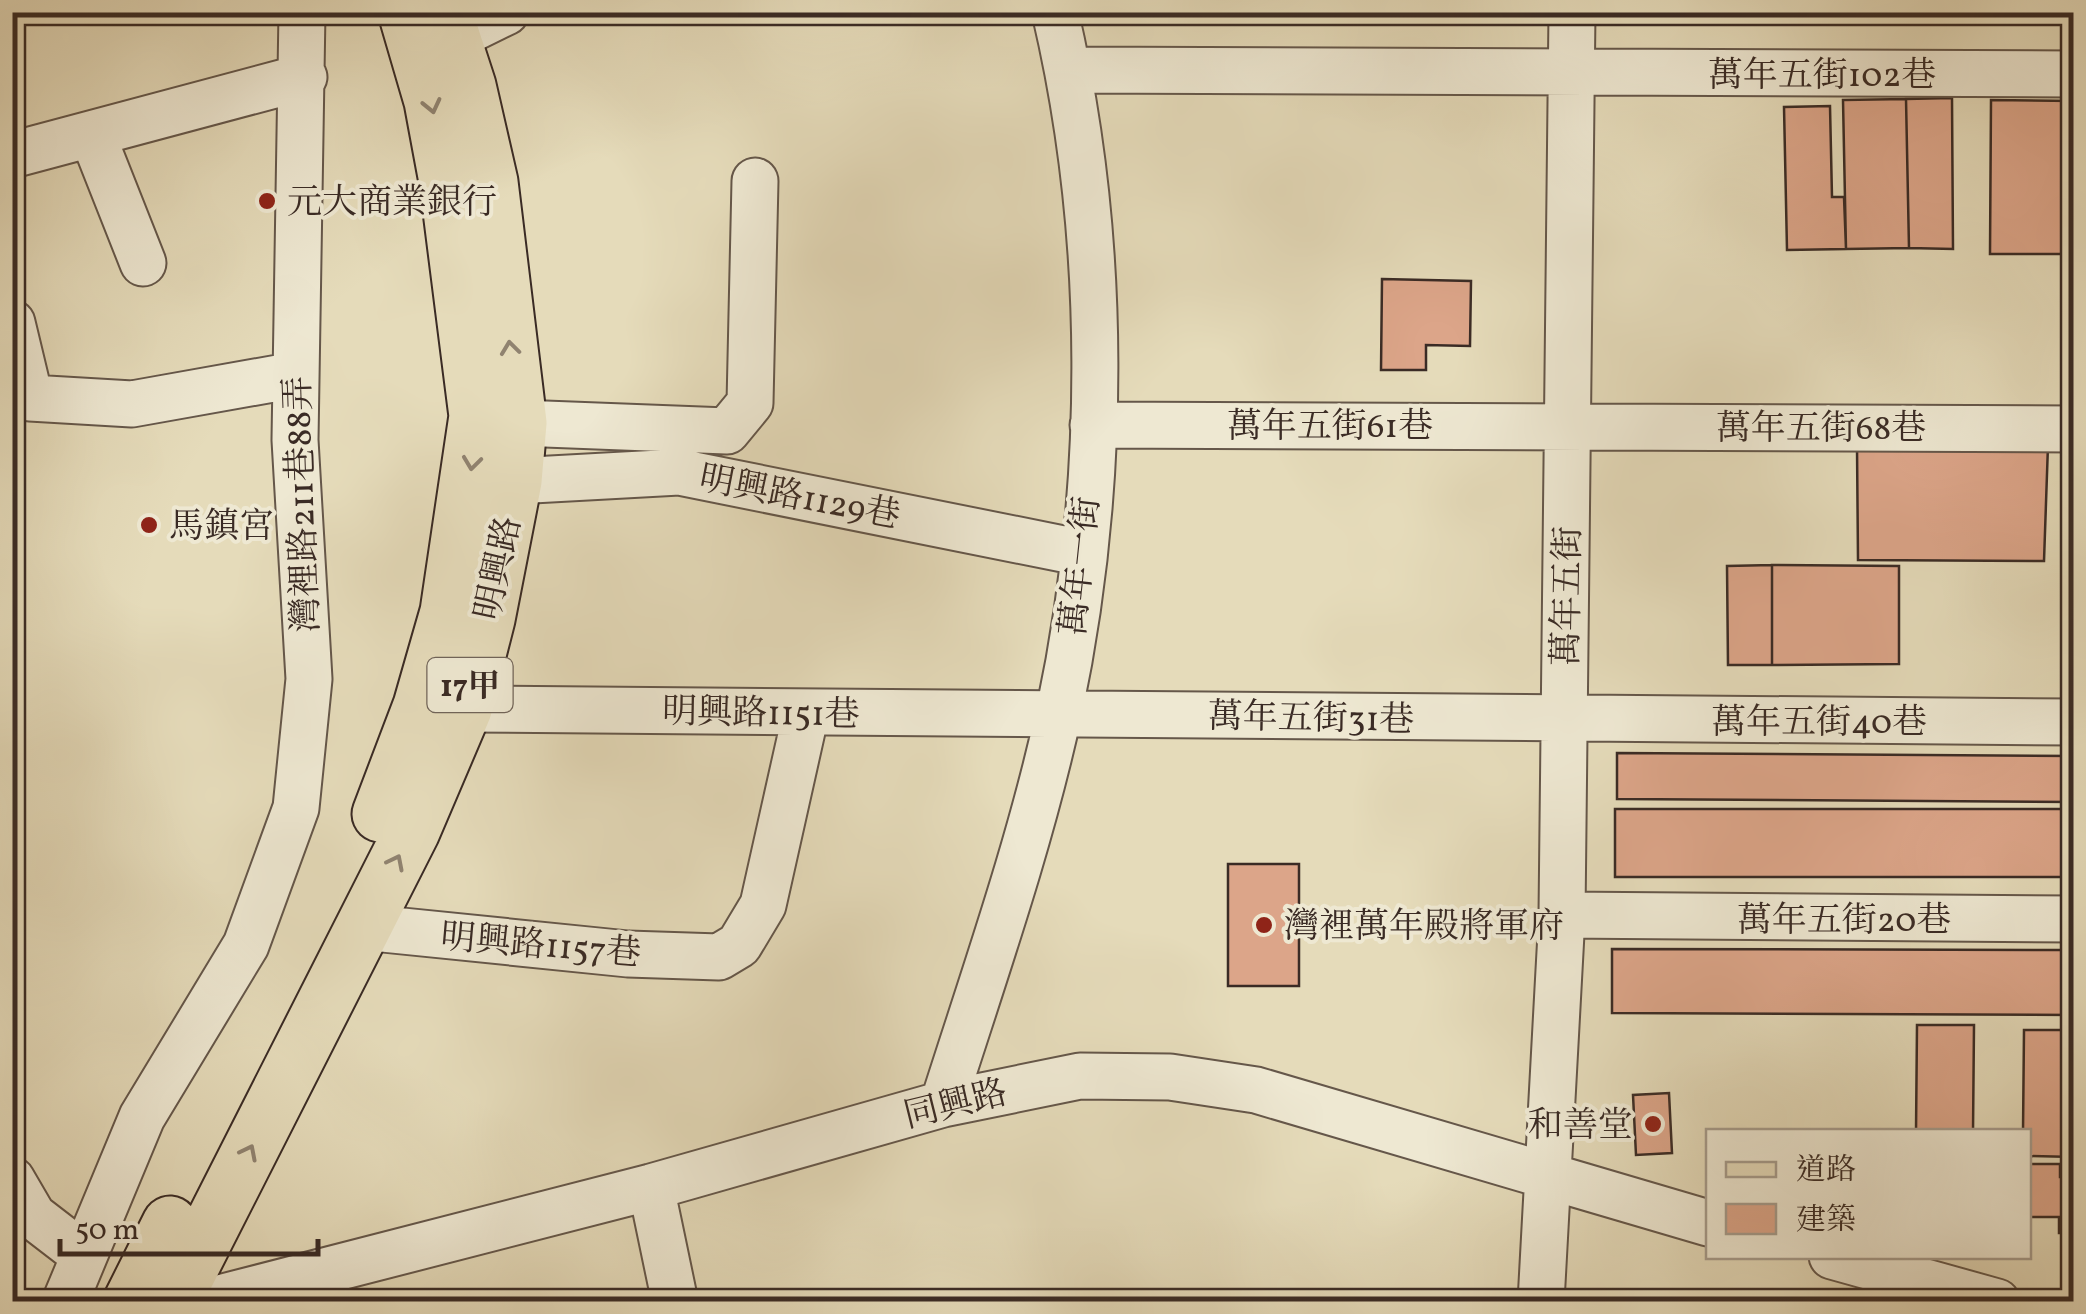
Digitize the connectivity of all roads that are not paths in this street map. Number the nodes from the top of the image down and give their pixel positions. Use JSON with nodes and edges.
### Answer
{"nodes":[{"id":1,"x":302,"y":12,"type":"edge"},
{"id":2,"x":506,"y":12,"type":"edge"},
{"id":3,"x":1056,"y":12,"type":"edge"},
{"id":4,"x":1572,"y":12,"type":"edge"},
{"id":5,"x":434,"y":21,"type":"edge"},
{"id":6,"x":1069,"y":70,"type":"junction"},
{"id":7,"x":1572,"y":74,"type":"junction"},
{"id":8,"x":2074,"y":74,"type":"edge"},
{"id":9,"x":304,"y":76,"type":"junction"},
{"id":10,"x":92,"y":134,"type":"junction"},
{"id":11,"x":12,"y":155,"type":"edge"},
{"id":12,"x":754,"y":182,"type":"dead end"},
{"id":13,"x":142,"y":264,"type":"dead end"},
{"id":14,"x":12,"y":322,"type":"edge"},
{"id":15,"x":295,"y":375,"type":"junction"},
{"id":16,"x":21,"y":400,"type":"edge"},
{"id":17,"x":519,"y":423,"type":"junction"},
{"id":18,"x":1092,"y":426,"type":"junction"},
{"id":19,"x":1568,"y":426,"type":"junction"},
{"id":20,"x":2074,"y":429,"type":"edge"},
{"id":21,"x":514,"y":481,"type":"junction"},
{"id":22,"x":1082,"y":553,"type":"junction"},
{"id":23,"x":464,"y":709,"type":"junction"},
{"id":24,"x":806,"y":713,"type":"junction"},
{"id":25,"x":1058,"y":714,"type":"junction"},
{"id":26,"x":1564,"y":721,"type":"junction"},
{"id":27,"x":2074,"y":722,"type":"edge"},
{"id":28,"x":1562,"y":915,"type":"junction"},
{"id":29,"x":2074,"y":920,"type":"edge"},
{"id":30,"x":363,"y":927,"type":"junction"},
{"id":31,"x":943,"y":1104,"type":"junction"},
{"id":32,"x":12,"y":1180,"type":"edge"},
{"id":33,"x":1550,"y":1180,"type":"junction"},
{"id":34,"x":651,"y":1187,"type":"junction"},
{"id":35,"x":1706,"y":1222,"type":"edge"},
{"id":36,"x":1843,"y":1259,"type":"edge"},
{"id":37,"x":63,"y":1286,"type":"edge"},
{"id":38,"x":116,"y":1302,"type":"edge"},
{"id":39,"x":131,"y":1302,"type":"edge"},
{"id":40,"x":173,"y":1302,"type":"edge"},
{"id":41,"x":204,"y":1302,"type":"edge"},
{"id":42,"x":675,"y":1302,"type":"edge"},
{"id":43,"x":1541,"y":1302,"type":"edge"},
{"id":44,"x":1997,"y":1302,"type":"edge"}],
"edges":[{"from":1,"to":9,"type":"street","name":"灣裡路211巷88弄"},
{"from":2,"to":5,"type":"street"},
{"from":3,"to":6,"type":"street","name":"萬年一街"},
{"from":4,"to":7,"type":"street","name":"萬年五街"},
{"from":17,"to":5,"type":"main road","name":"明興路","number":"17甲","one_way":true},
{"from":5,"to":39,"type":"main road","name":"明興路","number":"17甲","one_way":true},
{"from":6,"to":7,"type":"street","name":"萬年五街102巷"},
{"from":6,"to":18,"type":"street","name":"萬年一街"},
{"from":7,"to":8,"type":"street","name":"萬年五街102巷"},
{"from":7,"to":19,"type":"street","name":"萬年五街"},
{"from":9,"to":10,"type":"street"},
{"from":9,"to":15,"type":"street","name":"灣裡路211巷88弄"},
{"from":10,"to":11,"type":"street"},
{"from":10,"to":13,"type":"street"},
{"from":12,"to":17,"type":"street"},
{"from":14,"to":16,"type":"street"},
{"from":15,"to":16,"type":"street"},
{"from":15,"to":37,"type":"street","name":"灣裡路211巷88弄"},
{"from":17,"to":21,"type":"main road","name":"明興路","number":"17甲"},
{"from":18,"to":19,"type":"street","name":"萬年五街61巷"},
{"from":18,"to":22,"type":"street","name":"萬年一街"},
{"from":19,"to":20,"type":"street","name":"萬年五街68巷"},
{"from":19,"to":26,"type":"street","name":"萬年五街"},
{"from":21,"to":22,"type":"street","name":"明興路1129巷"},
{"from":21,"to":23,"type":"main road","name":"明興路","number":"17甲"},
{"from":22,"to":25,"type":"street","name":"萬年一街"},
{"from":23,"to":24,"type":"street","name":"明興路1151巷"},
{"from":30,"to":23,"type":"main road","name":"明興路","number":"17甲","one_way":true},
{"from":24,"to":25,"type":"street","name":"明興路1151巷"},
{"from":24,"to":30,"type":"street","name":"明興路1157巷"},
{"from":25,"to":26,"type":"street","name":"萬年五街31巷"},
{"from":25,"to":31,"type":"street","name":"萬年一街"},
{"from":26,"to":27,"type":"street","name":"萬年五街40巷"},
{"from":26,"to":28,"type":"street","name":"萬年五街"},
{"from":28,"to":29,"type":"street","name":"萬年五街20巷"},
{"from":28,"to":33,"type":"street","name":"萬年五街"},
{"from":40,"to":30,"type":"main road","name":"明興路","number":"17甲","one_way":true},
{"from":31,"to":33,"type":"street","name":"同興路"},
{"from":31,"to":34,"type":"street","name":"同興路"},
{"from":32,"to":37,"type":"street"},
{"from":33,"to":35,"type":"street","name":"同興路"},
{"from":33,"to":43,"type":"street","name":"萬年五街"},
{"from":34,"to":41,"type":"street","name":"同興路"},
{"from":34,"to":42,"type":"street"},
{"from":36,"to":44,"type":"street"},
{"from":37,"to":38,"type":"street"}]}
